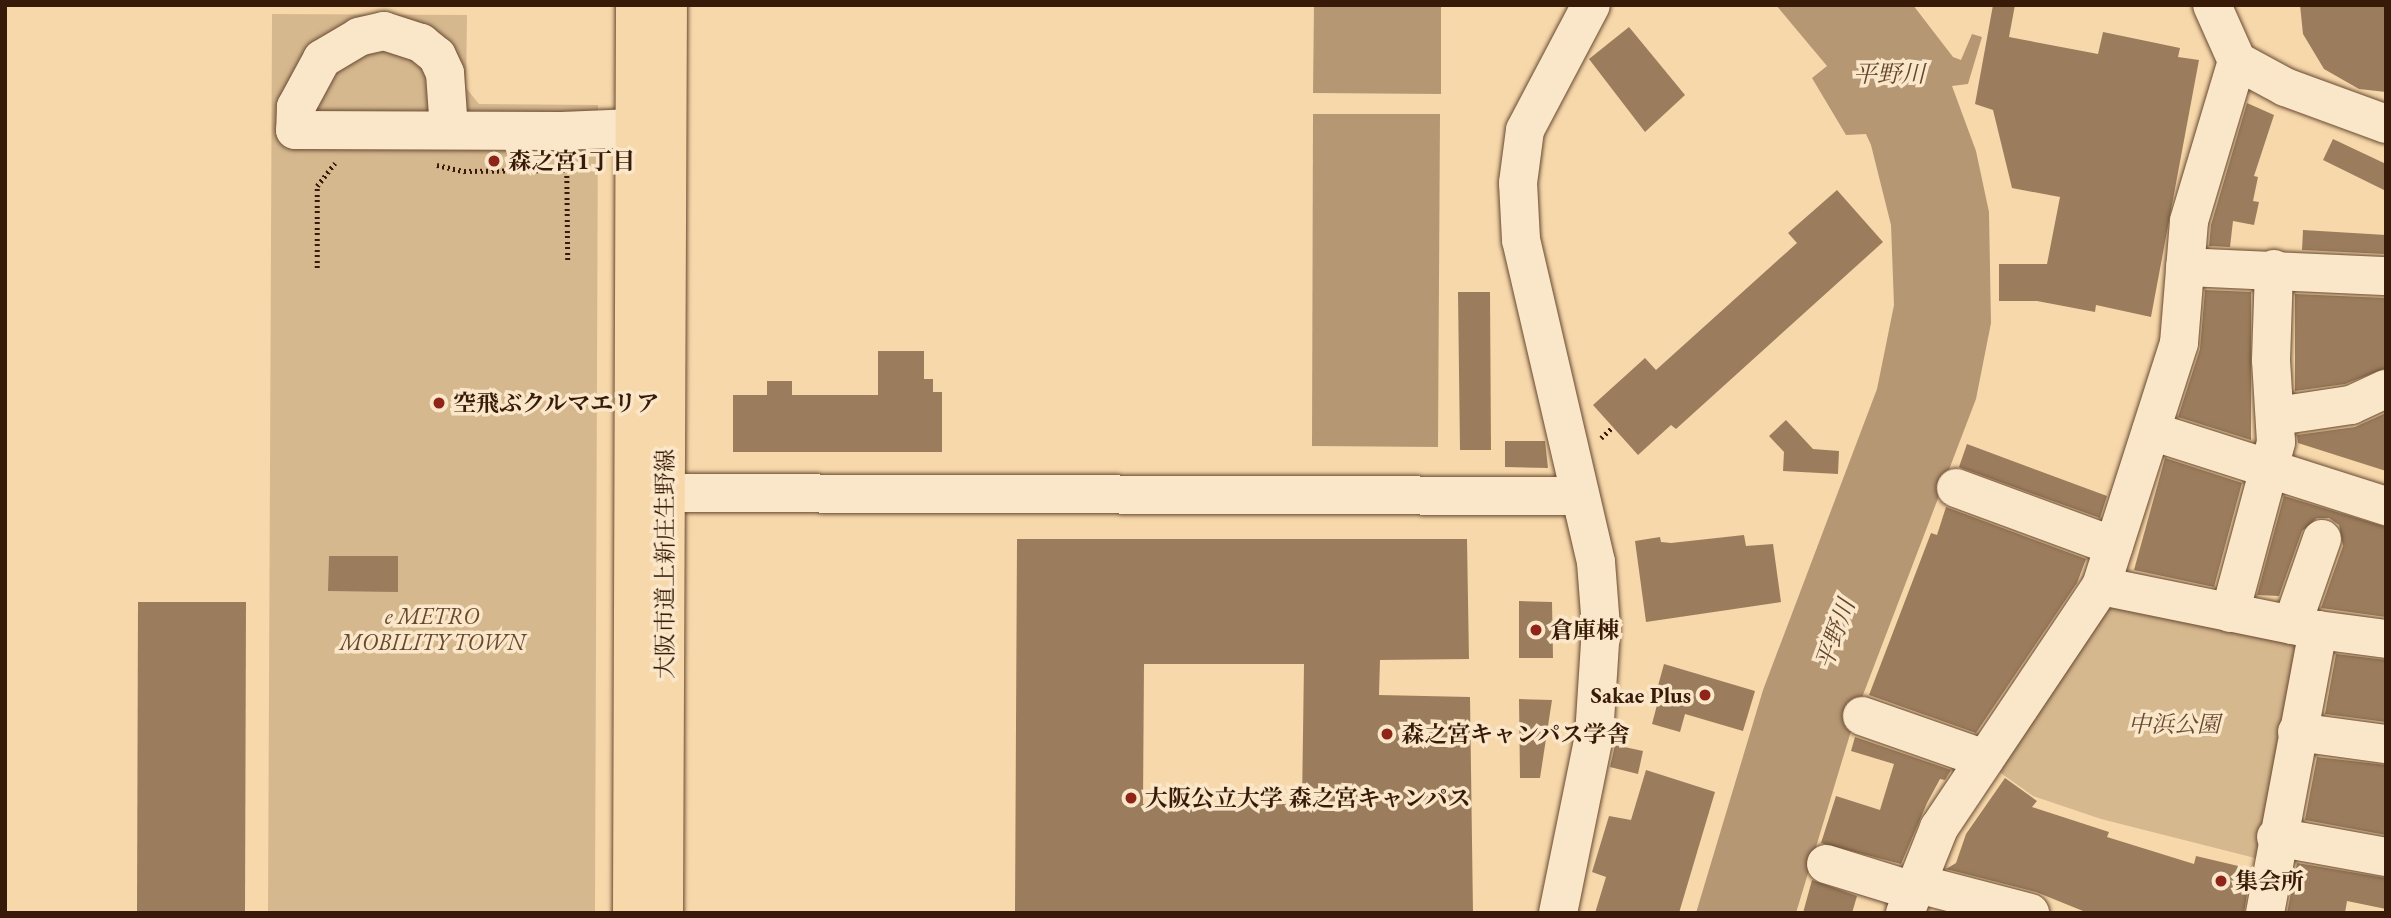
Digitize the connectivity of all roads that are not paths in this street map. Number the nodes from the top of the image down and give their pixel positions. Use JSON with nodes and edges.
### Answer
{"nodes":[{"id":1,"x":635,"y":5,"type":"edge"},
{"id":2,"x":668,"y":5,"type":"edge"},
{"id":3,"x":1591,"y":5,"type":"edge"},
{"id":4,"x":2212,"y":5,"type":"edge"},
{"id":5,"x":2237,"y":61,"type":"junction"},
{"id":6,"x":2386,"y":124,"type":"edge"},
{"id":7,"x":651,"y":128,"type":"junction"},
{"id":8,"x":406,"y":130,"type":"junction"},
{"id":9,"x":449,"y":130,"type":"junction"},
{"id":10,"x":561,"y":131,"type":"junction"},
{"id":11,"x":2186,"y":267,"type":"junction"},
{"id":12,"x":2274,"y":269,"type":"junction"},
{"id":13,"x":2386,"y":276,"type":"edge"},
{"id":14,"x":2386,"y":390,"type":"edge"},
{"id":15,"x":2277,"y":416,"type":"junction"},
{"id":16,"x":2151,"y":430,"type":"junction"},
{"id":17,"x":2269,"y":470,"type":"junction"},
{"id":18,"x":1956,"y":488,"type":"dead end"},
{"id":19,"x":665,"y":493,"type":"junction"},
{"id":20,"x":1580,"y":496,"type":"junction"},
{"id":21,"x":2386,"y":506,"type":"edge"},
{"id":22,"x":2322,"y":539,"type":"dead end"},
{"id":23,"x":2113,"y":546,"type":"junction"},
{"id":24,"x":2101,"y":586,"type":"junction"},
{"id":25,"x":2230,"y":613,"type":"junction"},
{"id":26,"x":2305,"y":628,"type":"junction"},
{"id":27,"x":2386,"y":639,"type":"edge"},
{"id":28,"x":1862,"y":716,"type":"dead end"},
{"id":29,"x":2298,"y":732,"type":"junction"},
{"id":30,"x":2386,"y":744,"type":"edge"},
{"id":31,"x":1985,"y":759,"type":"junction"},
{"id":32,"x":2276,"y":837,"type":"junction"},
{"id":33,"x":2386,"y":857,"type":"edge"},
{"id":34,"x":1826,"y":864,"type":"dead end"},
{"id":35,"x":1911,"y":896,"type":"edge"},
{"id":36,"x":632,"y":913,"type":"edge"},
{"id":37,"x":664,"y":913,"type":"edge"},
{"id":38,"x":1559,"y":913,"type":"edge"},
{"id":39,"x":2030,"y":913,"type":"edge"},
{"id":40,"x":2265,"y":913,"type":"edge"}],
"edges":[{"from":1,"to":7,"type":"main road","name":"大阪市道上新庄生野線"},
{"from":2,"to":7,"type":"main road","name":"大阪市道上新庄生野線"},
{"from":3,"to":20,"type":"street"},
{"from":4,"to":5,"type":"street"},
{"from":5,"to":6,"type":"street"},
{"from":5,"to":11,"type":"street"},
{"from":7,"to":10,"type":"street"},
{"from":7,"to":19,"type":"main road","name":"大阪市道上新庄生野線"},
{"from":7,"to":36,"type":"main road","name":"大阪市道上新庄生野線"},
{"from":8,"to":9,"type":"street"},
{"from":8,"to":9,"type":"street"},
{"from":8,"to":10,"type":"street"},
{"from":9,"to":10,"type":"street"},
{"from":11,"to":12,"type":"street"},
{"from":11,"to":16,"type":"street"},
{"from":12,"to":13,"type":"street"},
{"from":12,"to":15,"type":"street"},
{"from":14,"to":15,"type":"street"},
{"from":15,"to":17,"type":"street"},
{"from":16,"to":17,"type":"street"},
{"from":16,"to":23,"type":"street"},
{"from":17,"to":21,"type":"street"},
{"from":17,"to":25,"type":"street"},
{"from":18,"to":23,"type":"street"},
{"from":19,"to":20,"type":"street"},
{"from":19,"to":37,"type":"main road","name":"大阪市道上新庄生野線"},
{"from":20,"to":38,"type":"street"},
{"from":22,"to":26,"type":"street"},
{"from":23,"to":24,"type":"street"},
{"from":24,"to":25,"type":"street"},
{"from":24,"to":31,"type":"street"},
{"from":25,"to":26,"type":"street"},
{"from":26,"to":27,"type":"street"},
{"from":26,"to":29,"type":"street"},
{"from":28,"to":31,"type":"street"},
{"from":29,"to":30,"type":"street"},
{"from":29,"to":32,"type":"street"},
{"from":31,"to":35,"type":"street"},
{"from":32,"to":33,"type":"street"},
{"from":32,"to":40,"type":"street"},
{"from":34,"to":35,"type":"street"},
{"from":35,"to":39,"type":"street"}]}
